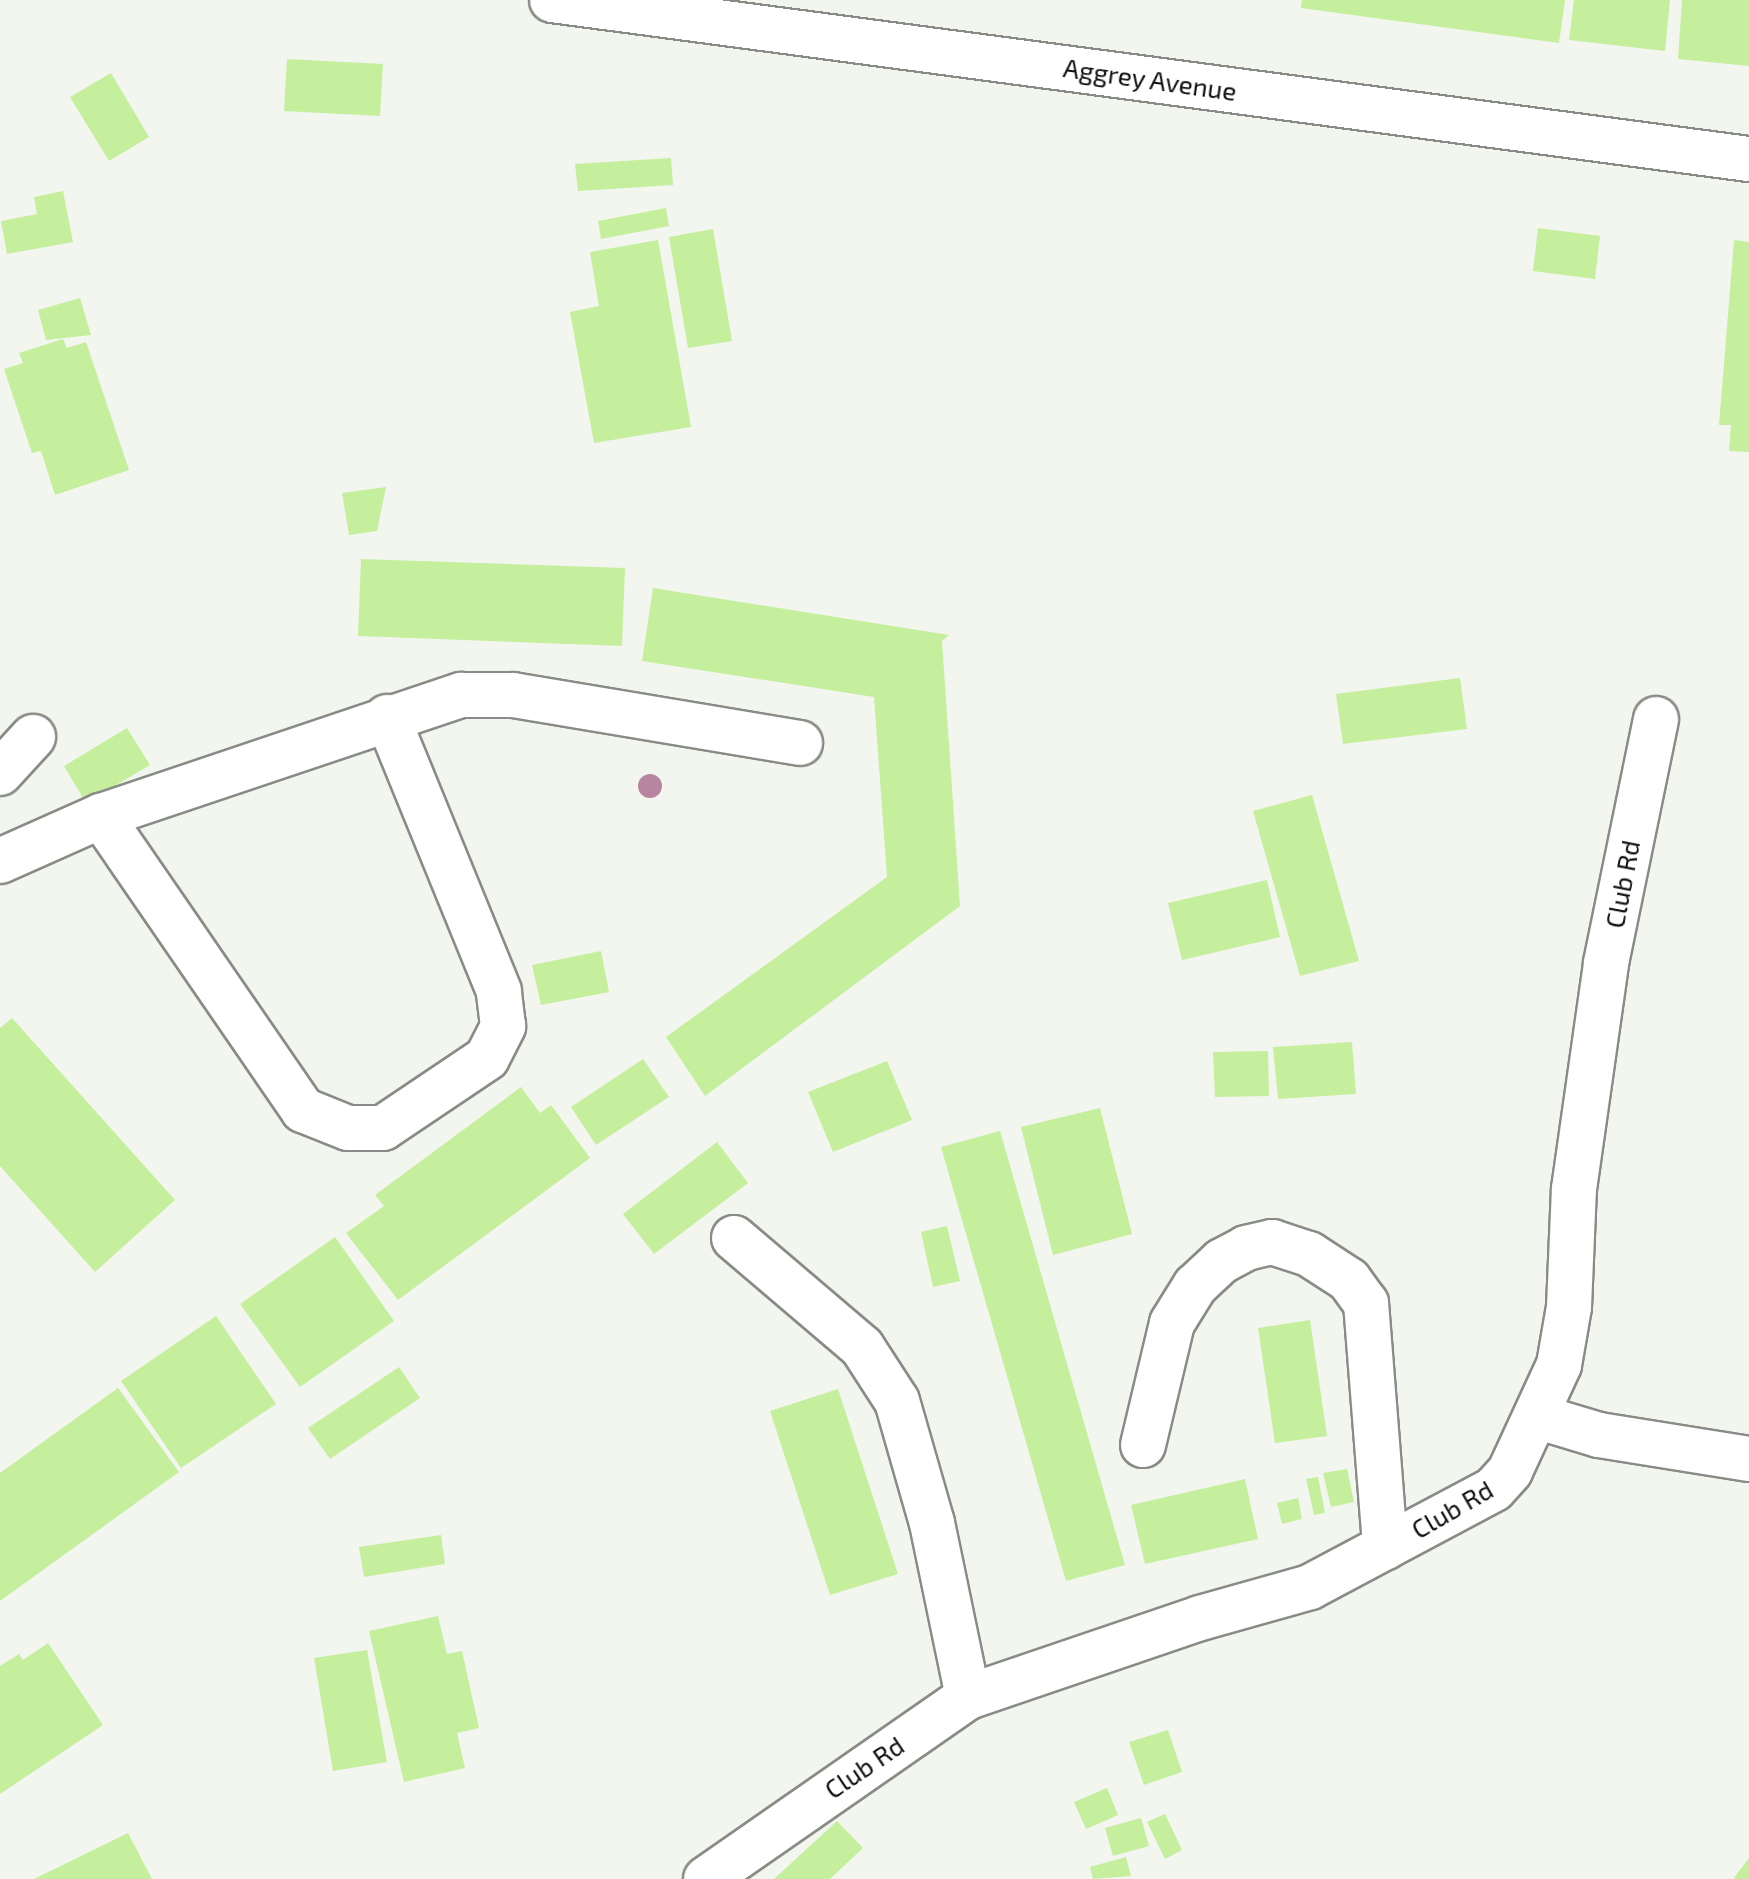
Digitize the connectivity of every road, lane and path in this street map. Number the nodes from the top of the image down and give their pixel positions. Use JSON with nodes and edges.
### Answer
{"nodes":[{"id":1,"x":552,"y":0,"type":"edge"},
{"id":2,"x":1749,"y":159,"type":"edge"},
{"id":3,"x":387,"y":717,"type":"junction"},
{"id":4,"x":1656,"y":719,"type":"dead end"},
{"id":5,"x":33,"y":737,"type":"dead end"},
{"id":6,"x":800,"y":743,"type":"dead end"},
{"id":7,"x":0,"y":773,"type":"edge"},
{"id":8,"x":101,"y":816,"type":"junction"},
{"id":9,"x":0,"y":861,"type":"edge"},
{"id":10,"x":734,"y":1238,"type":"dead end"},
{"id":11,"x":1539,"y":1417,"type":"junction"},
{"id":12,"x":1143,"y":1445,"type":"dead end"},
{"id":13,"x":1749,"y":1459,"type":"edge"},
{"id":14,"x":1385,"y":1547,"type":"junction"},
{"id":15,"x":968,"y":1697,"type":"junction"},
{"id":16,"x":706,"y":1879,"type":"edge"}],
"edges":[{"from":1,"to":2,"type":"street","name":"Aggrey Avenue"},
{"from":3,"to":6,"type":"street"},
{"from":3,"to":8,"type":"street"},
{"from":3,"to":8,"type":"street"},
{"from":4,"to":11,"type":"street","name":"Club Rd"},
{"from":5,"to":7,"type":"street"},
{"from":8,"to":9,"type":"street"},
{"from":10,"to":15,"type":"street"},
{"from":11,"to":13,"type":"street"},
{"from":11,"to":14,"type":"street","name":"Club Rd"},
{"from":12,"to":14,"type":"street"},
{"from":14,"to":15,"type":"street","name":"Club Rd"},
{"from":15,"to":16,"type":"street","name":"Club Rd"}]}
